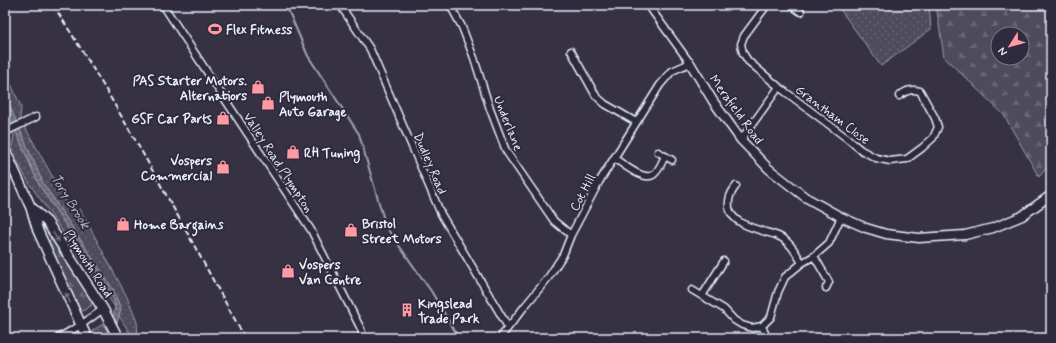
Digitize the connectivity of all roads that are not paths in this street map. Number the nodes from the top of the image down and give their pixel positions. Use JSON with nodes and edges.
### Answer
{"nodes":[{"id":1,"x":163,"y":5,"type":"edge"},
{"id":2,"x":340,"y":5,"type":"edge"},
{"id":3,"x":450,"y":5,"type":"edge"},
{"id":4,"x":768,"y":5,"type":"edge"},
{"id":5,"x":791,"y":5,"type":"edge"},
{"id":6,"x":652,"y":6,"type":"edge"},
{"id":7,"x":801,"y":12,"type":"dead end"},
{"id":8,"x":571,"y":51,"type":"dead end"},
{"id":9,"x":690,"y":63,"type":"junction"},
{"id":10,"x":779,"y":87,"type":"junction"},
{"id":11,"x":899,"y":96,"type":"dead end"},
{"id":12,"x":36,"y":117,"type":"dead end"},
{"id":13,"x":636,"y":122,"type":"junction"},
{"id":14,"x":8,"y":131,"type":"edge"},
{"id":15,"x":742,"y":140,"type":"junction"},
{"id":16,"x":5,"y":150,"type":"edge"},
{"id":17,"x":658,"y":152,"type":"dead end"},
{"id":18,"x":665,"y":156,"type":"junction"},
{"id":19,"x":614,"y":158,"type":"junction"},
{"id":20,"x":672,"y":160,"type":"dead end"},
{"id":21,"x":736,"y":186,"type":"dead end"},
{"id":22,"x":1051,"y":195,"type":"edge"},
{"id":23,"x":31,"y":208,"type":"junction"},
{"id":24,"x":841,"y":217,"type":"junction"},
{"id":25,"x":571,"y":235,"type":"junction"},
{"id":26,"x":814,"y":256,"type":"junction"},
{"id":27,"x":724,"y":260,"type":"dead end"},
{"id":28,"x":802,"y":263,"type":"junction"},
{"id":29,"x":826,"y":288,"type":"dead end"},
{"id":30,"x":692,"y":290,"type":"dead end"},
{"id":31,"x":702,"y":296,"type":"junction"},
{"id":32,"x":103,"y":309,"type":"junction"},
{"id":33,"x":81,"y":325,"type":"junction"},
{"id":34,"x":762,"y":326,"type":"junction"},
{"id":35,"x":508,"y":327,"type":"junction"},
{"id":36,"x":118,"y":337,"type":"edge"},
{"id":37,"x":58,"y":338,"type":"edge"},
{"id":38,"x":86,"y":338,"type":"edge"},
{"id":39,"x":364,"y":338,"type":"edge"},
{"id":40,"x":500,"y":338,"type":"edge"},
{"id":41,"x":767,"y":338,"type":"edge"}],
"edges":[{"from":1,"to":39,"type":"street","name":"Valley Road Plympton"},
{"from":2,"to":35,"type":"street","name":"Dudley Road"},
{"from":3,"to":25,"type":"street","name":"Underlane"},
{"from":4,"to":10,"type":"street","name":"Grantham Close"},
{"from":5,"to":7,"type":"street"},
{"from":6,"to":9,"type":"street","name":"Merafield Road"},
{"from":8,"to":13,"type":"street"},
{"from":9,"to":13,"type":"street","name":"Cot Hill"},
{"from":9,"to":15,"type":"street","name":"Merafield Road"},
{"from":10,"to":11,"type":"street","name":"Grantham Close"},
{"from":10,"to":15,"type":"street","name":"Grantham Close"},
{"from":12,"to":14,"type":"street"},
{"from":13,"to":19,"type":"street","name":"Cot Hill"},
{"from":15,"to":24,"type":"street","name":"Merafield Road"},
{"from":16,"to":23,"type":"main road","name":"Plymouth Road"},
{"from":17,"to":18,"type":"street"},
{"from":18,"to":19,"type":"street"},
{"from":18,"to":20,"type":"street"},
{"from":19,"to":25,"type":"street","name":"Cot Hill"},
{"from":21,"to":28,"type":"street"},
{"from":22,"to":24,"type":"street","name":"Merafield Road"},
{"from":23,"to":32,"type":"main road","name":"Plymouth Road","one_way":true},
{"from":33,"to":23,"type":"main road","name":"Plymouth Road","one_way":true},
{"from":24,"to":26,"type":"street"},
{"from":25,"to":35,"type":"street","name":"Cot Hill"},
{"from":26,"to":28,"type":"street"},
{"from":26,"to":29,"type":"street"},
{"from":27,"to":31,"type":"street"},
{"from":28,"to":34,"type":"street"},
{"from":30,"to":31,"type":"street"},
{"from":31,"to":34,"type":"street"},
{"from":32,"to":33,"type":"street"},
{"from":32,"to":36,"type":"main road","name":"Plymouth Road"},
{"from":33,"to":37,"type":"street"},
{"from":33,"to":38,"type":"main road","name":"Plymouth Road"},
{"from":34,"to":41,"type":"street"},
{"from":35,"to":40,"type":"street","name":"Cot Hill"}]}
